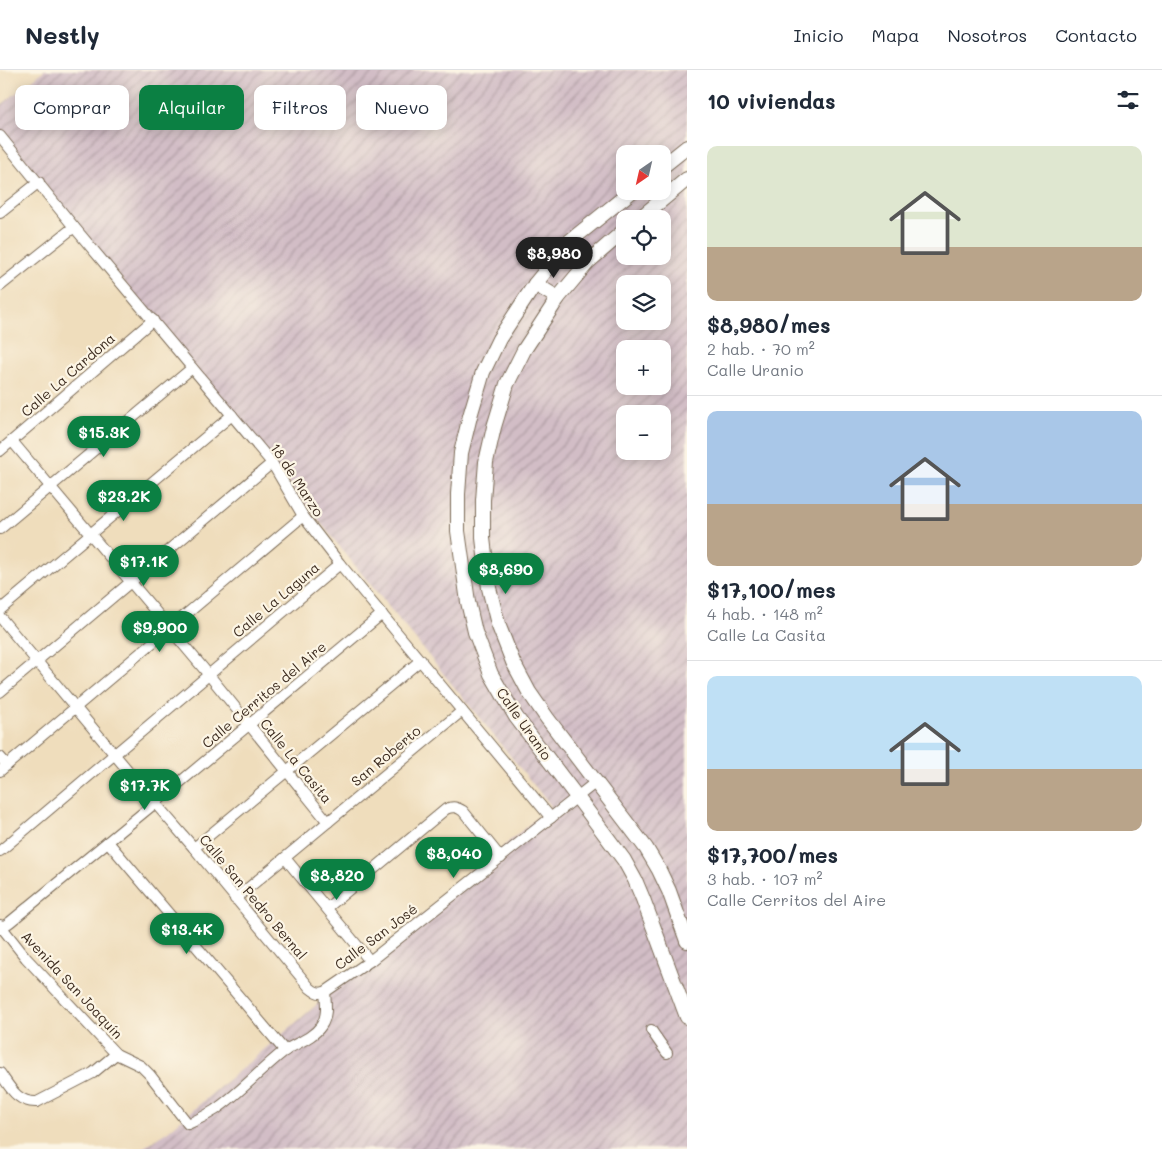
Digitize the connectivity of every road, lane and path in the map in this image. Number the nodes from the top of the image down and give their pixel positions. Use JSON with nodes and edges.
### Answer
{"nodes":[{"id":1,"x":0,"y":136,"type":"edge"},
{"id":2,"x":687,"y":147,"type":"edge"},
{"id":3,"x":671,"y":160,"type":"edge"},
{"id":4,"x":687,"y":180,"type":"edge"},
{"id":5,"x":39,"y":182,"type":"junction"},
{"id":6,"x":621,"y":200,"type":"edge"},
{"id":7,"x":650,"y":210,"type":"edge"},
{"id":8,"x":0,"y":213,"type":"edge"},
{"id":9,"x":74,"y":226,"type":"junction"},
{"id":10,"x":616,"y":238,"type":"edge"},
{"id":11,"x":535,"y":284,"type":"junction"},
{"id":12,"x":0,"y":286,"type":"edge"},
{"id":13,"x":558,"y":298,"type":"junction"},
{"id":14,"x":153,"y":320,"type":"junction"},
{"id":15,"x":192,"y":368,"type":"junction"},
{"id":16,"x":232,"y":415,"type":"junction"},
{"id":17,"x":12,"y":441,"type":"junction"},
{"id":18,"x":0,"y":451,"type":"edge"},
{"id":19,"x":272,"y":463,"type":"junction"},
{"id":20,"x":50,"y":487,"type":"junction"},
{"id":21,"x":303,"y":516,"type":"junction"},
{"id":22,"x":0,"y":530,"type":"edge"},
{"id":23,"x":90,"y":534,"type":"junction"},
{"id":24,"x":340,"y":564,"type":"junction"},
{"id":25,"x":130,"y":582,"type":"junction"},
{"id":26,"x":0,"y":610,"type":"edge"},
{"id":27,"x":382,"y":614,"type":"junction"},
{"id":28,"x":0,"y":617,"type":"edge"},
{"id":29,"x":170,"y":628,"type":"junction"},
{"id":30,"x":421,"y":660,"type":"junction"},
{"id":31,"x":37,"y":662,"type":"junction"},
{"id":32,"x":208,"y":675,"type":"junction"},
{"id":33,"x":0,"y":692,"type":"edge"},
{"id":34,"x":75,"y":707,"type":"junction"},
{"id":35,"x":462,"y":711,"type":"junction"},
{"id":36,"x":249,"y":725,"type":"junction"},
{"id":37,"x":114,"y":754,"type":"junction"},
{"id":38,"x":2,"y":764,"type":"edge"},
{"id":39,"x":287,"y":770,"type":"junction"},
{"id":40,"x":596,"y":782,"type":"junction"},
{"id":41,"x":577,"y":797,"type":"junction"},
{"id":42,"x":155,"y":803,"type":"junction"},
{"id":43,"x":551,"y":818,"type":"junction"},
{"id":44,"x":328,"y":822,"type":"junction"},
{"id":45,"x":108,"y":842,"type":"junction"},
{"id":46,"x":194,"y":848,"type":"junction"},
{"id":47,"x":0,"y":850,"type":"edge"},
{"id":48,"x":285,"y":858,"type":"junction"},
{"id":49,"x":501,"y":858,"type":"junction"},
{"id":50,"x":235,"y":899,"type":"junction"},
{"id":51,"x":327,"y":908,"type":"junction"},
{"id":52,"x":1,"y":927,"type":"edge"},
{"id":53,"x":687,"y":941,"type":"edge"},
{"id":54,"x":370,"y":961,"type":"junction"},
{"id":55,"x":325,"y":992,"type":"junction"},
{"id":56,"x":687,"y":1017,"type":"edge"},
{"id":57,"x":651,"y":1030,"type":"dead end"},
{"id":58,"x":285,"y":1051,"type":"junction"},
{"id":59,"x":667,"y":1053,"type":"dead end"},
{"id":60,"x":116,"y":1054,"type":"junction"},
{"id":61,"x":0,"y":1073,"type":"edge"}],
"edges":[{"from":1,"to":5,"type":"street","name":"18 de Marzo"},
{"from":2,"to":3,"type":"street"},
{"from":4,"to":7,"type":"street"},
{"from":5,"to":8,"type":"street"},
{"from":5,"to":9,"type":"street","name":"18 de Marzo"},
{"from":6,"to":11,"type":"street","name":"Calle Uranio"},
{"from":9,"to":12,"type":"street"},
{"from":9,"to":14,"type":"street","name":"18 de Marzo"},
{"from":10,"to":13,"type":"street","name":"Calle Uranio"},
{"from":11,"to":13,"type":"street"},
{"from":11,"to":41,"type":"street","name":"Calle Uranio"},
{"from":13,"to":40,"type":"street","name":"Calle Uranio"},
{"from":14,"to":15,"type":"street","name":"18 de Marzo"},
{"from":14,"to":17,"type":"street","name":"Calle La Cardona"},
{"from":15,"to":16,"type":"street","name":"18 de Marzo"},
{"from":15,"to":20,"type":"street"},
{"from":16,"to":19,"type":"street","name":"18 de Marzo"},
{"from":16,"to":23,"type":"street"},
{"from":17,"to":18,"type":"street","name":"Calle La Cardona"},
{"from":17,"to":20,"type":"street","name":"Calle La Casita"},
{"from":19,"to":21,"type":"street","name":"18 de Marzo"},
{"from":19,"to":25,"type":"street"},
{"from":20,"to":22,"type":"street"},
{"from":20,"to":23,"type":"street","name":"Calle La Casita"},
{"from":21,"to":24,"type":"street","name":"18 de Marzo"},
{"from":21,"to":29,"type":"street"},
{"from":23,"to":25,"type":"street","name":"Calle La Casita"},
{"from":23,"to":26,"type":"street"},
{"from":24,"to":27,"type":"street","name":"18 de Marzo"},
{"from":24,"to":32,"type":"street","name":"Calle La Laguna"},
{"from":25,"to":29,"type":"street","name":"Calle La Casita"},
{"from":25,"to":31,"type":"street"},
{"from":27,"to":30,"type":"street","name":"18 de Marzo"},
{"from":27,"to":36,"type":"street","name":"Calle Cerritos del Aire"},
{"from":28,"to":31,"type":"street","name":"Calle San Pedro Bernal"},
{"from":29,"to":32,"type":"street","name":"Calle La Casita"},
{"from":29,"to":34,"type":"street"},
{"from":30,"to":35,"type":"street","name":"18 de Marzo"},
{"from":30,"to":39,"type":"street"},
{"from":31,"to":33,"type":"street"},
{"from":31,"to":34,"type":"street","name":"Calle San Pedro Bernal"},
{"from":32,"to":36,"type":"street","name":"Calle La Casita"},
{"from":32,"to":37,"type":"street","name":"Calle La Laguna"},
{"from":34,"to":37,"type":"street","name":"Calle San Pedro Bernal"},
{"from":34,"to":38,"type":"street"},
{"from":35,"to":43,"type":"street","name":"18 de Marzo"},
{"from":35,"to":44,"type":"street","name":"San Roberto"},
{"from":36,"to":39,"type":"street","name":"Calle La Casita"},
{"from":36,"to":42,"type":"street","name":"Calle Cerritos del Aire"},
{"from":37,"to":42,"type":"street","name":"Calle San Pedro Bernal"},
{"from":37,"to":47,"type":"street","name":"Calle La Laguna"},
{"from":39,"to":44,"type":"street","name":"Calle La Casita"},
{"from":39,"to":46,"type":"street"},
{"from":40,"to":41,"type":"street","name":"Calle San José"},
{"from":40,"to":53,"type":"street","name":"Calle Uranio"},
{"from":41,"to":43,"type":"street","name":"Calle San José"},
{"from":41,"to":56,"type":"street","name":"Calle Uranio"},
{"from":42,"to":45,"type":"street","name":"Calle Cerritos del Aire"},
{"from":42,"to":46,"type":"street","name":"Calle San Pedro Bernal"},
{"from":43,"to":49,"type":"street","name":"Calle San José"},
{"from":44,"to":48,"type":"street","name":"San Roberto"},
{"from":45,"to":52,"type":"street","name":"Calle Cerritos del Aire"},
{"from":45,"to":58,"type":"street"},
{"from":46,"to":50,"type":"street","name":"Calle San Pedro Bernal"},
{"from":48,"to":50,"type":"street","name":"San Roberto"},
{"from":48,"to":51,"type":"street"},
{"from":49,"to":51,"type":"street"},
{"from":49,"to":54,"type":"street","name":"Calle San José"},
{"from":50,"to":55,"type":"street","name":"Calle San Pedro Bernal"},
{"from":51,"to":54,"type":"street"},
{"from":52,"to":60,"type":"street","name":"Avenida San Joaquín"},
{"from":54,"to":55,"type":"street","name":"Calle San José"},
{"from":55,"to":58,"type":"street"},
{"from":57,"to":59,"type":"street"},
{"from":58,"to":60,"type":"street","name":"Avenida San Joaquín"},
{"from":60,"to":61,"type":"street"}]}
